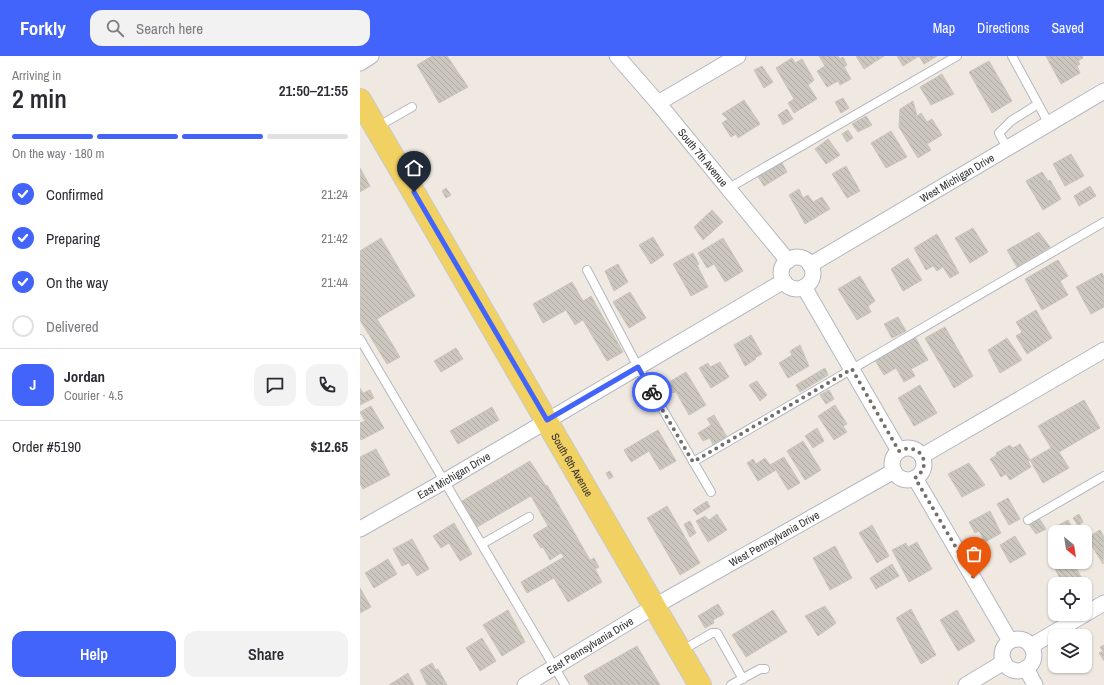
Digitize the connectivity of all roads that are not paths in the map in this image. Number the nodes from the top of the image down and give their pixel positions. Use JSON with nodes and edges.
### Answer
{"nodes":[{"id":1,"x":371,"y":56,"type":"edge"},
{"id":2,"x":617,"y":56,"type":"edge"},
{"id":3,"x":738,"y":56,"type":"edge"},
{"id":4,"x":957,"y":56,"type":"edge"},
{"id":5,"x":1012,"y":56,"type":"edge"},
{"id":6,"x":360,"y":63,"type":"edge"},
{"id":7,"x":1104,"y":91,"type":"edge"},
{"id":8,"x":360,"y":100,"type":"edge"},
{"id":9,"x":658,"y":103,"type":"junction"},
{"id":10,"x":1038,"y":104,"type":"junction"},
{"id":11,"x":412,"y":107,"type":"dead end"},
{"id":12,"x":1050,"y":124,"type":"junction"},
{"id":13,"x":376,"y":127,"type":"junction"},
{"id":14,"x":1007,"y":148,"type":"junction"},
{"id":15,"x":729,"y":188,"type":"junction"},
{"id":16,"x":1104,"y":222,"type":"edge"},
{"id":17,"x":788,"y":261,"type":"junction"},
{"id":18,"x":810,"y":265,"type":"junction"},
{"id":19,"x":587,"y":270,"type":"dead end"},
{"id":20,"x":784,"y":281,"type":"junction"},
{"id":21,"x":804,"y":286,"type":"junction"},
{"id":22,"x":360,"y":339,"type":"edge"},
{"id":23,"x":1104,"y":350,"type":"edge"},
{"id":24,"x":638,"y":367,"type":"junction"},
{"id":25,"x":852,"y":369,"type":"junction"},
{"id":26,"x":547,"y":420,"type":"junction"},
{"id":27,"x":899,"y":451,"type":"junction"},
{"id":28,"x":922,"y":456,"type":"junction"},
{"id":29,"x":693,"y":462,"type":"junction"},
{"id":30,"x":894,"y":471,"type":"junction"},
{"id":31,"x":1104,"y":476,"type":"edge"},
{"id":32,"x":915,"y":478,"type":"junction"},
{"id":33,"x":445,"y":481,"type":"junction"},
{"id":34,"x":711,"y":492,"type":"dead end"},
{"id":35,"x":529,"y":517,"type":"dead end"},
{"id":36,"x":1028,"y":520,"type":"dead end"},
{"id":37,"x":360,"y":529,"type":"edge"},
{"id":38,"x":482,"y":544,"type":"junction"},
{"id":39,"x":1104,"y":604,"type":"edge"},
{"id":40,"x":655,"y":606,"type":"junction"},
{"id":41,"x":1010,"y":641,"type":"junction"},
{"id":42,"x":1031,"y":646,"type":"junction"},
{"id":43,"x":681,"y":651,"type":"junction"},
{"id":44,"x":1004,"y":662,"type":"junction"},
{"id":45,"x":554,"y":667,"type":"junction"},
{"id":46,"x":1026,"y":668,"type":"junction"},
{"id":47,"x":765,"y":670,"type":"dead end"},
{"id":48,"x":743,"y":679,"type":"junction"},
{"id":49,"x":525,"y":685,"type":"edge"},
{"id":50,"x":565,"y":685,"type":"edge"},
{"id":51,"x":700,"y":685,"type":"edge"},
{"id":52,"x":731,"y":685,"type":"edge"},
{"id":53,"x":966,"y":685,"type":"edge"},
{"id":54,"x":1035,"y":685,"type":"edge"}],
"edges":[{"from":1,"to":6,"type":"street"},
{"from":2,"to":9,"type":"street","name":"South 7th Avenue"},
{"from":3,"to":9,"type":"street"},
{"from":4,"to":15,"type":"lane"},
{"from":5,"to":10,"type":"lane"},
{"from":7,"to":12,"type":"street","name":"West Michigan Drive"},
{"from":8,"to":13,"type":"main road","name":"South 6th Avenue"},
{"from":9,"to":15,"type":"street","name":"South 7th Avenue"},
{"from":10,"to":12,"type":"lane"},
{"from":10,"to":14,"type":"lane"},
{"from":11,"to":13,"type":"lane"},
{"from":12,"to":14,"type":"street","name":"West Michigan Drive"},
{"from":13,"to":26,"type":"main road","name":"South 6th Avenue"},
{"from":14,"to":18,"type":"street","name":"West Michigan Drive"},
{"from":15,"to":17,"type":"street","name":"South 7th Avenue"},
{"from":16,"to":25,"type":"lane"},
{"from":17,"to":18,"type":"street"},
{"from":17,"to":20,"type":"street"},
{"from":18,"to":21,"type":"street"},
{"from":19,"to":24,"type":"lane"},
{"from":20,"to":21,"type":"street"},
{"from":20,"to":24,"type":"street"},
{"from":21,"to":25,"type":"street"},
{"from":22,"to":33,"type":"lane"},
{"from":23,"to":28,"type":"street"},
{"from":24,"to":26,"type":"street"},
{"from":24,"to":29,"type":"lane"},
{"from":25,"to":27,"type":"street"},
{"from":25,"to":29,"type":"lane"},
{"from":26,"to":33,"type":"street","name":"East Michigan Drive"},
{"from":26,"to":40,"type":"main road","name":"South 6th Avenue"},
{"from":27,"to":28,"type":"street"},
{"from":27,"to":30,"type":"street"},
{"from":28,"to":32,"type":"street"},
{"from":29,"to":34,"type":"lane"},
{"from":30,"to":32,"type":"street"},
{"from":30,"to":40,"type":"street","name":"West Pennsylvania Drive"},
{"from":31,"to":36,"type":"lane"},
{"from":32,"to":41,"type":"street"},
{"from":33,"to":37,"type":"street","name":"East Michigan Drive"},
{"from":33,"to":38,"type":"lane"},
{"from":35,"to":38,"type":"lane"},
{"from":38,"to":45,"type":"lane"},
{"from":39,"to":42,"type":"street"},
{"from":40,"to":43,"type":"main road","name":"South 6th Avenue"},
{"from":40,"to":45,"type":"street","name":"East Pennsylvania Drive"},
{"from":41,"to":42,"type":"street"},
{"from":41,"to":44,"type":"street"},
{"from":42,"to":46,"type":"street"},
{"from":43,"to":48,"type":"lane"},
{"from":43,"to":51,"type":"main road","name":"South 6th Avenue"},
{"from":44,"to":46,"type":"street"},
{"from":44,"to":53,"type":"street"},
{"from":45,"to":49,"type":"street","name":"East Pennsylvania Drive"},
{"from":45,"to":50,"type":"lane"},
{"from":46,"to":54,"type":"street"},
{"from":47,"to":48,"type":"lane"},
{"from":48,"to":52,"type":"lane"}]}
